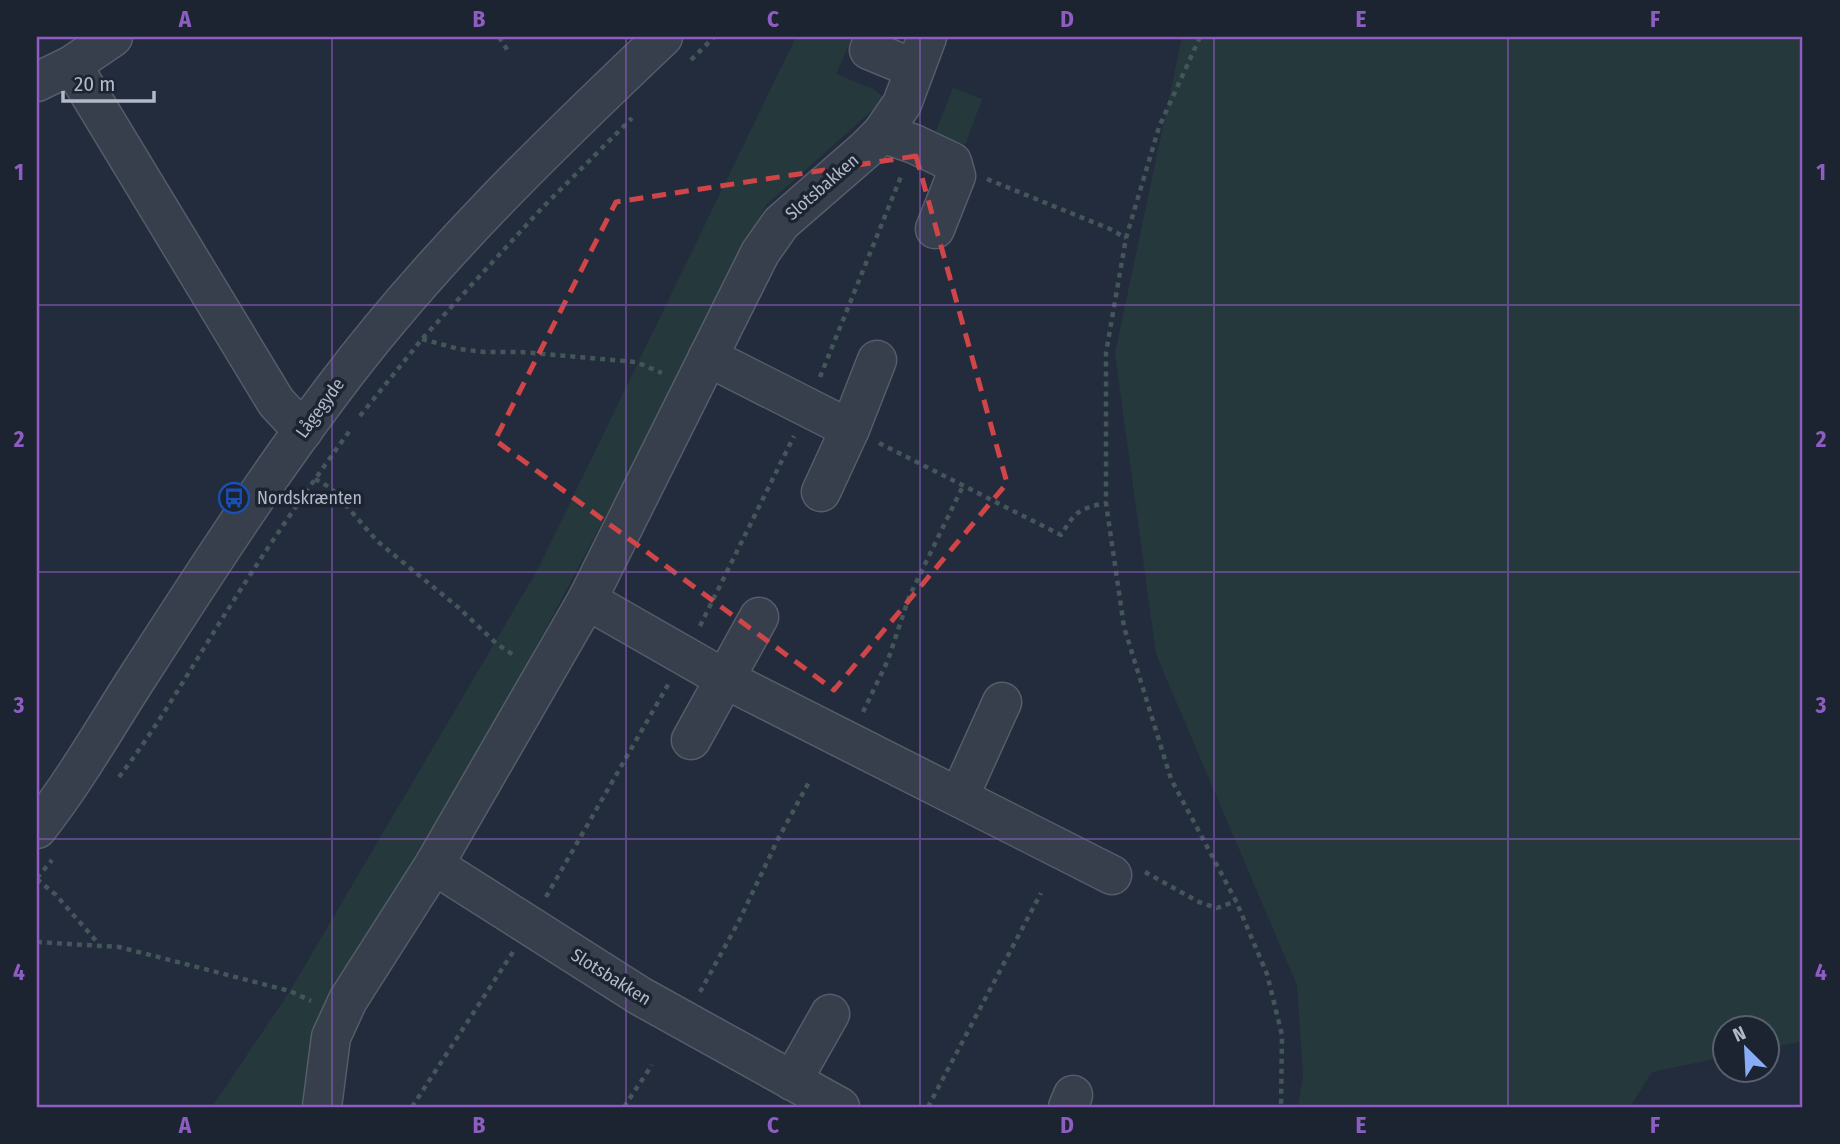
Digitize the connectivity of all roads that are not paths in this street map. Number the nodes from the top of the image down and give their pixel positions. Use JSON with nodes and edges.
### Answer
{"nodes":[{"id":1,"x":113,"y":37,"type":"edge"},
{"id":2,"x":674,"y":51,"type":"edge"},
{"id":3,"x":869,"y":51,"type":"dead end"},
{"id":4,"x":921,"y":53,"type":"edge"},
{"id":5,"x":72,"y":65,"type":"junction"},
{"id":6,"x":37,"y":82,"type":"edge"},
{"id":7,"x":898,"y":139,"type":"junction"},
{"id":8,"x":935,"y":229,"type":"dead end"},
{"id":9,"x":877,"y":360,"type":"dead end"},
{"id":10,"x":701,"y":371,"type":"junction"},
{"id":11,"x":850,"y":429,"type":"junction"},
{"id":12,"x":303,"y":431,"type":"junction"},
{"id":13,"x":821,"y":492,"type":"dead end"},
{"id":14,"x":586,"y":600,"type":"junction"},
{"id":15,"x":759,"y":617,"type":"dead end"},
{"id":16,"x":725,"y":679,"type":"junction"},
{"id":17,"x":1002,"y":702,"type":"dead end"},
{"id":18,"x":691,"y":740,"type":"dead end"},
{"id":19,"x":959,"y":797,"type":"junction"},
{"id":20,"x":45,"y":843,"type":"edge"},
{"id":21,"x":434,"y":865,"type":"junction"},
{"id":22,"x":1112,"y":875,"type":"road end"},
{"id":23,"x":830,"y":1014,"type":"dead end"},
{"id":24,"x":792,"y":1081,"type":"junction"},
{"id":25,"x":322,"y":1107,"type":"edge"},
{"id":26,"x":839,"y":1107,"type":"edge"}],
"edges":[{"from":1,"to":5,"type":"street"},
{"from":2,"to":12,"type":"street","name":"Lågegyde"},
{"from":3,"to":4,"type":"street","name":"Slotsbakken"},
{"from":4,"to":7,"type":"street","name":"Slotsbakken"},
{"from":5,"to":6,"type":"street"},
{"from":5,"to":12,"type":"street"},
{"from":7,"to":8,"type":"street"},
{"from":7,"to":10,"type":"street","name":"Slotsbakken"},
{"from":9,"to":11,"type":"street"},
{"from":10,"to":11,"type":"street"},
{"from":10,"to":14,"type":"street","name":"Slotsbakken"},
{"from":11,"to":13,"type":"street"},
{"from":12,"to":20,"type":"street","name":"Lågegyde"},
{"from":14,"to":16,"type":"street"},
{"from":14,"to":21,"type":"street","name":"Slotsbakken"},
{"from":15,"to":16,"type":"street"},
{"from":16,"to":18,"type":"street"},
{"from":16,"to":19,"type":"street"},
{"from":17,"to":19,"type":"street"},
{"from":19,"to":22,"type":"street"},
{"from":21,"to":24,"type":"street","name":"Slotsbakken"},
{"from":21,"to":25,"type":"street","name":"Slotsbakken"},
{"from":23,"to":24,"type":"street"},
{"from":24,"to":26,"type":"street","name":"Slotsbakken"}]}
